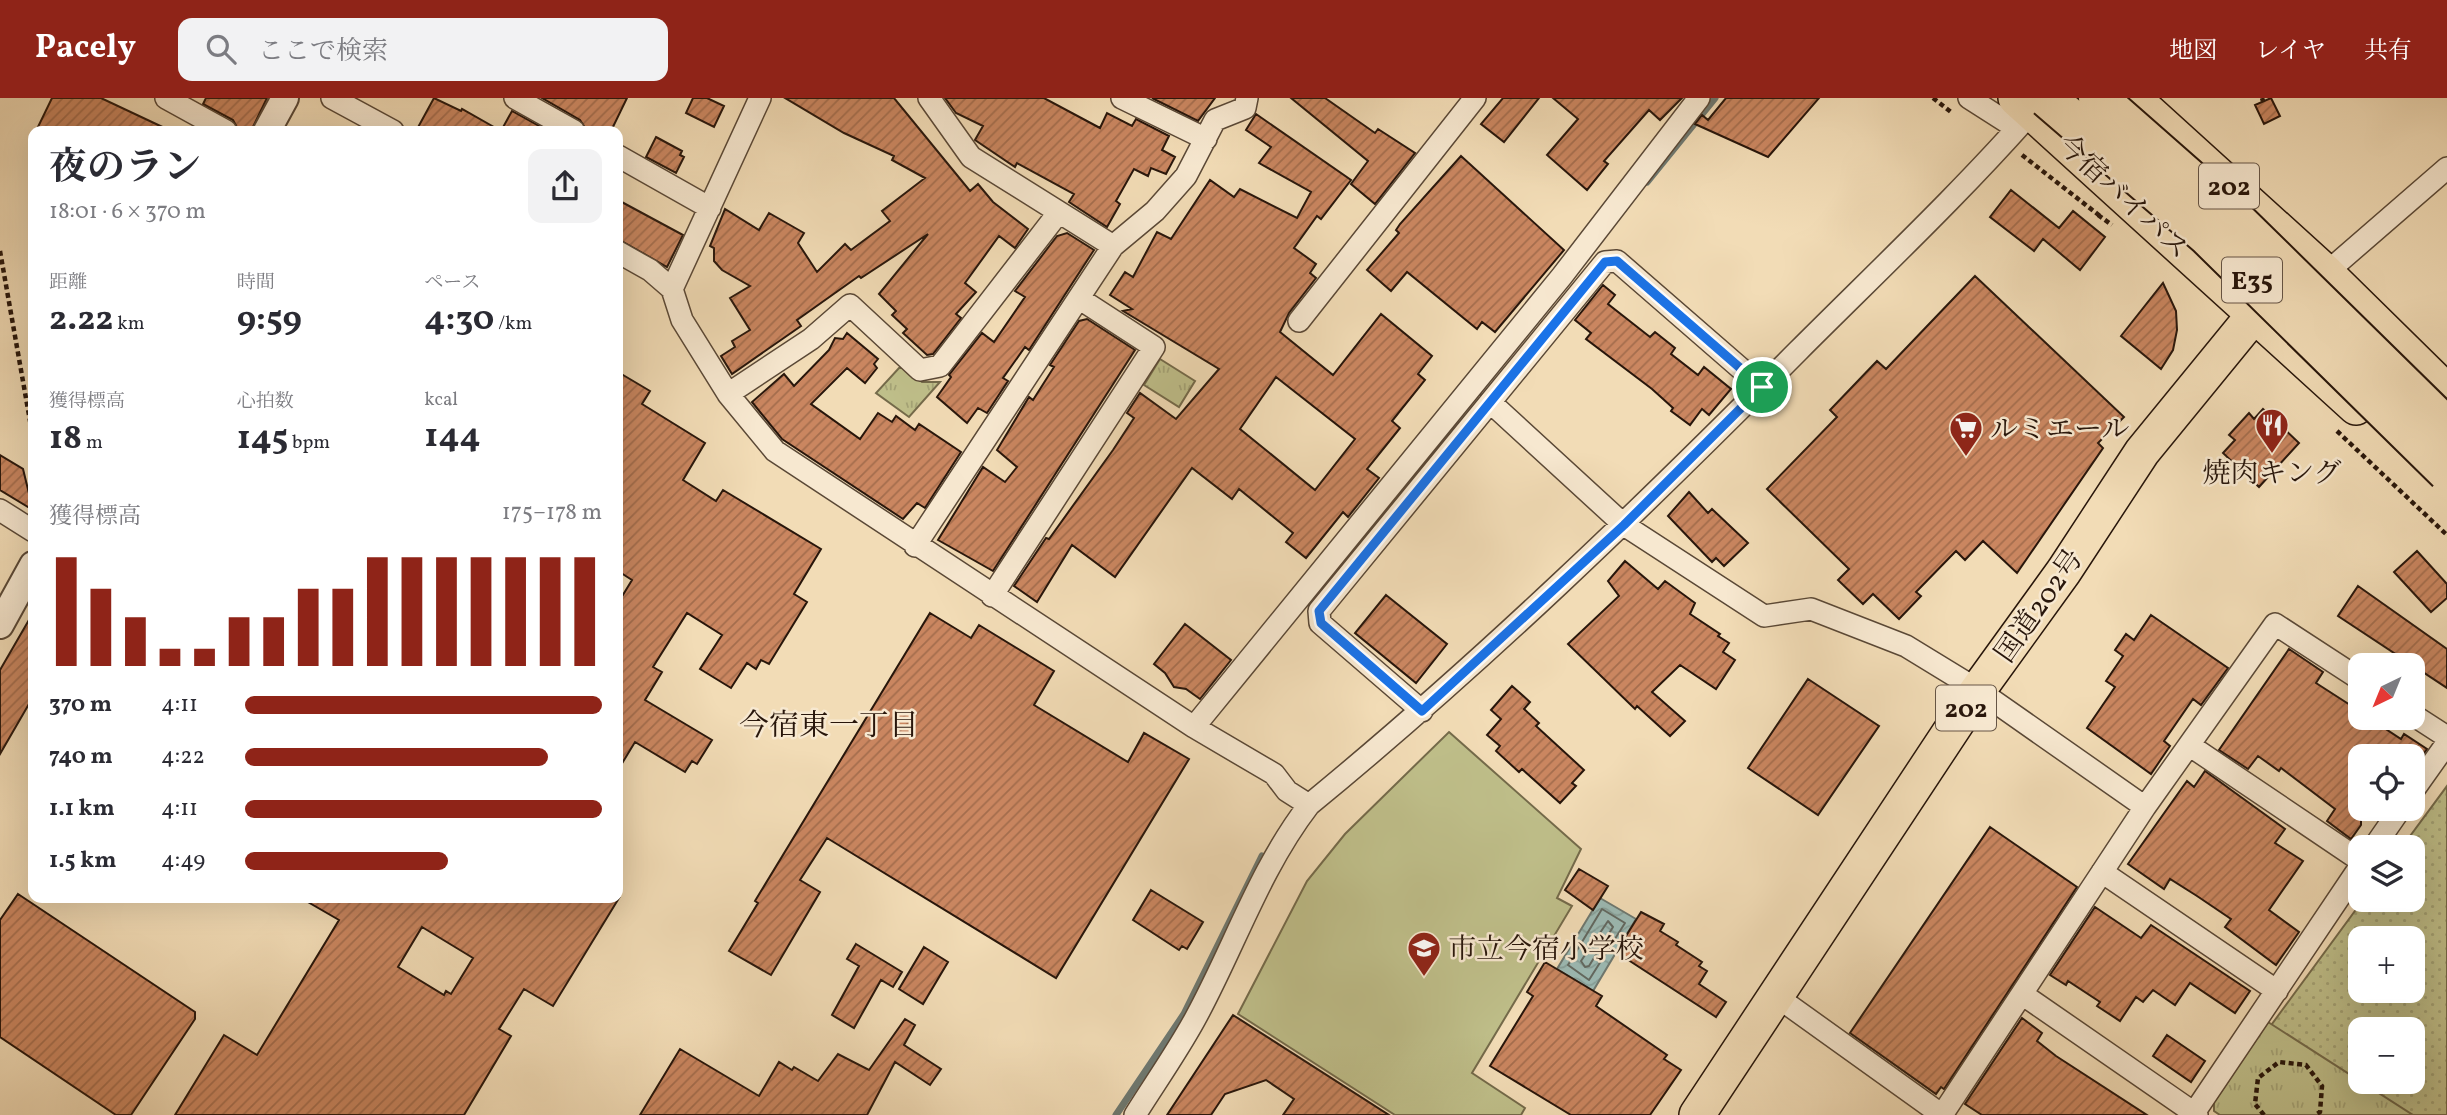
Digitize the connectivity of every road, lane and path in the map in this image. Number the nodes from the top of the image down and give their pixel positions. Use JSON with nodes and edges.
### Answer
{"nodes":[{"id":1,"x":166,"y":98,"type":"edge"},
{"id":2,"x":285,"y":98,"type":"edge"},
{"id":3,"x":332,"y":98,"type":"edge"},
{"id":4,"x":516,"y":98,"type":"edge"},
{"id":5,"x":760,"y":98,"type":"edge"},
{"id":6,"x":929,"y":98,"type":"edge"},
{"id":7,"x":1122,"y":98,"type":"edge"},
{"id":8,"x":1247,"y":98,"type":"edge"},
{"id":9,"x":1475,"y":98,"type":"edge"},
{"id":10,"x":1699,"y":98,"type":"edge"},
{"id":11,"x":1933,"y":98,"type":"edge"},
{"id":12,"x":2098,"y":98,"type":"edge"},
{"id":13,"x":2133,"y":98,"type":"edge"},
{"id":14,"x":1964,"y":107,"type":"edge"},
{"id":15,"x":2027,"y":112,"type":"edge"},
{"id":16,"x":217,"y":126,"type":"edge"},
{"id":17,"x":270,"y":126,"type":"edge"},
{"id":18,"x":384,"y":126,"type":"edge"},
{"id":19,"x":566,"y":126,"type":"edge"},
{"id":20,"x":1206,"y":139,"type":"junction"},
{"id":21,"x":623,"y":159,"type":"edge"},
{"id":22,"x":2447,"y":168,"type":"edge"},
{"id":23,"x":710,"y":208,"type":"junction"},
{"id":24,"x":1059,"y":212,"type":"junction"},
{"id":25,"x":2122,"y":233,"type":"dead end"},
{"id":26,"x":1113,"y":246,"type":"junction"},
{"id":27,"x":0,"y":251,"type":"edge"},
{"id":28,"x":623,"y":255,"type":"edge"},
{"id":29,"x":2326,"y":273,"type":"junction"},
{"id":30,"x":672,"y":289,"type":"junction"},
{"id":31,"x":1080,"y":299,"type":"junction"},
{"id":32,"x":2254,"y":315,"type":"junction"},
{"id":33,"x":1299,"y":321,"type":"dead end"},
{"id":34,"x":1762,"y":387,"type":"junction"},
{"id":35,"x":2447,"y":392,"type":"edge"},
{"id":36,"x":728,"y":394,"type":"junction"},
{"id":37,"x":1490,"y":402,"type":"junction"},
{"id":38,"x":28,"y":410,"type":"edge"},
{"id":39,"x":2332,"y":426,"type":"dead end"},
{"id":40,"x":2447,"y":427,"type":"edge"},
{"id":41,"x":2447,"y":472,"type":"edge"},
{"id":42,"x":2447,"y":495,"type":"edge"},
{"id":43,"x":0,"y":510,"type":"edge"},
{"id":44,"x":1624,"y":525,"type":"junction"},
{"id":45,"x":28,"y":528,"type":"edge"},
{"id":46,"x":2447,"y":535,"type":"edge"},
{"id":47,"x":915,"y":546,"type":"junction"},
{"id":48,"x":28,"y":574,"type":"edge"},
{"id":49,"x":992,"y":596,"type":"junction"},
{"id":50,"x":0,"y":625,"type":"edge"},
{"id":51,"x":2348,"y":672,"type":"edge"},
{"id":52,"x":1978,"y":690,"type":"junction"},
{"id":53,"x":1422,"y":711,"type":"junction"},
{"id":54,"x":2426,"y":723,"type":"edge"},
{"id":55,"x":1194,"y":727,"type":"junction"},
{"id":56,"x":2447,"y":737,"type":"edge"},
{"id":57,"x":2447,"y":743,"type":"edge"},
{"id":58,"x":2189,"y":745,"type":"junction"},
{"id":59,"x":2425,"y":774,"type":"edge"},
{"id":60,"x":1309,"y":805,"type":"junction"},
{"id":61,"x":2145,"y":807,"type":"junction"},
{"id":62,"x":2348,"y":854,"type":"edge"},
{"id":63,"x":2102,"y":872,"type":"junction"},
{"id":64,"x":2348,"y":883,"type":"edge"},
{"id":65,"x":2277,"y":991,"type":"junction"},
{"id":66,"x":2021,"y":994,"type":"junction"},
{"id":67,"x":1776,"y":996,"type":"junction"},
{"id":68,"x":2251,"y":1071,"type":"dead end"},
{"id":69,"x":2258,"y":1078,"type":"junction"},
{"id":70,"x":2318,"y":1113,"type":"edge"},
{"id":71,"x":2195,"y":1114,"type":"edge"},
{"id":72,"x":1135,"y":1115,"type":"edge"},
{"id":73,"x":1697,"y":1115,"type":"edge"},
{"id":74,"x":1942,"y":1115,"type":"edge"},
{"id":75,"x":2264,"y":1115,"type":"edge"},
{"id":76,"x":2328,"y":1115,"type":"edge"}],
"edges":[{"from":1,"to":16,"type":"street"},
{"from":2,"to":17,"type":"street"},
{"from":3,"to":18,"type":"street"},
{"from":4,"to":19,"type":"street"},
{"from":5,"to":23,"type":"street"},
{"from":6,"to":24,"type":"street"},
{"from":7,"to":20,"type":"street"},
{"from":8,"to":20,"type":"street"},
{"from":9,"to":33,"type":"street"},
{"from":10,"to":55,"type":"street"},
{"from":11,"to":14,"type":"path"},
{"from":12,"to":40,"type":"highway","number":"E35","bridge":true},
{"from":13,"to":29,"type":"highway","number":"202"},
{"from":14,"to":15,"type":"street"},
{"from":15,"to":25,"type":"path"},
{"from":15,"to":32,"type":"highway","name":"今宿バイパス","number":"202"},
{"from":15,"to":34,"type":"street"},
{"from":15,"to":41,"type":"highway","number":"E35","bridge":true},
{"from":20,"to":26,"type":"street"},
{"from":21,"to":23,"type":"street"},
{"from":22,"to":29,"type":"street"},
{"from":23,"to":30,"type":"street"},
{"from":24,"to":26,"type":"street"},
{"from":24,"to":36,"type":"street"},
{"from":26,"to":31,"type":"street"},
{"from":27,"to":38,"type":"path"},
{"from":28,"to":30,"type":"street"},
{"from":29,"to":32,"type":"highway","name":"国道202号","number":"202"},
{"from":29,"to":35,"type":"highway","number":"202"},
{"from":30,"to":36,"type":"street"},
{"from":31,"to":47,"type":"street"},
{"from":31,"to":49,"type":"street"},
{"from":32,"to":42,"type":"highway","name":"今宿バイパス","number":"202"},
{"from":32,"to":52,"type":"highway","name":"国道202号","number":"202"},
{"from":34,"to":37,"type":"street"},
{"from":34,"to":44,"type":"street"},
{"from":36,"to":47,"type":"street"},
{"from":37,"to":44,"type":"street"},
{"from":37,"to":53,"type":"street"},
{"from":39,"to":46,"type":"path"},
{"from":43,"to":45,"type":"street"},
{"from":44,"to":52,"type":"street"},
{"from":44,"to":53,"type":"street"},
{"from":47,"to":49,"type":"street"},
{"from":48,"to":50,"type":"street"},
{"from":49,"to":55,"type":"street"},
{"from":51,"to":58,"type":"street"},
{"from":52,"to":61,"type":"street"},
{"from":52,"to":67,"type":"highway","name":"国道202号","number":"202"},
{"from":53,"to":60,"type":"street"},
{"from":54,"to":56,"type":"street"},
{"from":55,"to":60,"type":"street"},
{"from":57,"to":59,"type":"street"},
{"from":58,"to":61,"type":"street"},
{"from":58,"to":62,"type":"street"},
{"from":60,"to":72,"type":"street"},
{"from":61,"to":63,"type":"street"},
{"from":63,"to":65,"type":"street"},
{"from":63,"to":66,"type":"street"},
{"from":64,"to":65,"type":"street"},
{"from":65,"to":71,"type":"street"},
{"from":66,"to":71,"type":"street"},
{"from":66,"to":74,"type":"street"},
{"from":67,"to":73,"type":"highway","name":"国道202号","number":"202"},
{"from":67,"to":74,"type":"street"},
{"from":68,"to":69,"type":"path"},
{"from":69,"to":70,"type":"path"},
{"from":69,"to":75,"type":"path"},
{"from":70,"to":76,"type":"path"}]}
